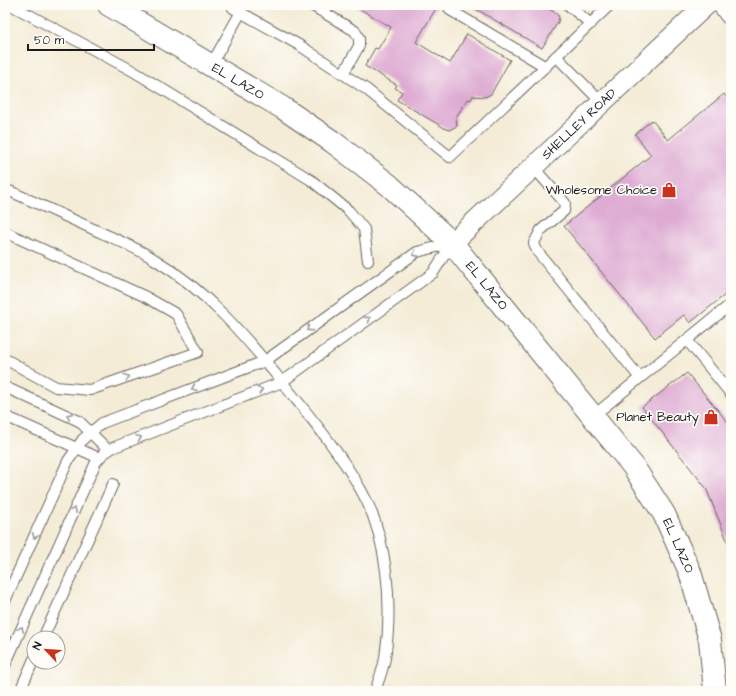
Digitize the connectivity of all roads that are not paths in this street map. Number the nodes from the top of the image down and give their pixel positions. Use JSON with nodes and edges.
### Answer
{"nodes":[{"id":1,"x":11,"y":5,"type":"edge"},
{"id":2,"x":109,"y":5,"type":"edge"},
{"id":3,"x":311,"y":5,"type":"edge"},
{"id":4,"x":448,"y":5,"type":"edge"},
{"id":5,"x":568,"y":5,"type":"edge"},
{"id":6,"x":610,"y":5,"type":"edge"},
{"id":7,"x":706,"y":5,"type":"edge"},
{"id":8,"x":724,"y":5,"type":"edge"},
{"id":9,"x":238,"y":9,"type":"edge"},
{"id":10,"x":731,"y":14,"type":"edge"},
{"id":11,"x":590,"y":24,"type":"junction"},
{"id":12,"x":556,"y":56,"type":"junction"},
{"id":13,"x":211,"y":65,"type":"junction"},
{"id":14,"x":546,"y":67,"type":"junction"},
{"id":15,"x":343,"y":74,"type":"junction"},
{"id":16,"x":602,"y":103,"type":"junction"},
{"id":17,"x":533,"y":167,"type":"junction"},
{"id":18,"x":5,"y":189,"type":"edge"},
{"id":19,"x":5,"y":232,"type":"edge"},
{"id":20,"x":452,"y":243,"type":"junction"},
{"id":21,"x":368,"y":261,"type":"dead end"},
{"id":22,"x":731,"y":304,"type":"edge"},
{"id":23,"x":687,"y":340,"type":"junction"},
{"id":24,"x":5,"y":359,"type":"edge"},
{"id":25,"x":265,"y":361,"type":"junction"},
{"id":26,"x":640,"y":378,"type":"junction"},
{"id":27,"x":282,"y":382,"type":"junction"},
{"id":28,"x":5,"y":387,"type":"edge"},
{"id":29,"x":731,"y":394,"type":"edge"},
{"id":30,"x":5,"y":416,"type":"edge"},
{"id":31,"x":593,"y":416,"type":"junction"},
{"id":32,"x":91,"y":433,"type":"junction"},
{"id":33,"x":77,"y":448,"type":"junction"},
{"id":34,"x":108,"y":450,"type":"junction"},
{"id":35,"x":99,"y":458,"type":"junction"},
{"id":36,"x":113,"y":484,"type":"dead end"},
{"id":37,"x":5,"y":602,"type":"edge"},
{"id":38,"x":48,"y":630,"type":"edge"},
{"id":39,"x":5,"y":665,"type":"edge"},
{"id":40,"x":29,"y":670,"type":"edge"},
{"id":41,"x":20,"y":691,"type":"edge"},
{"id":42,"x":375,"y":691,"type":"edge"},
{"id":43,"x":715,"y":691,"type":"edge"}],
"edges":[{"from":1,"to":21,"type":"lane"},
{"from":2,"to":13,"type":"street","name":"EL LAZO"},
{"from":3,"to":15,"type":"lane"},
{"from":4,"to":14,"type":"lane"},
{"from":5,"to":11,"type":"lane"},
{"from":6,"to":11,"type":"lane"},
{"from":7,"to":16,"type":"street","name":"SHELLEY ROAD"},
{"from":8,"to":10,"type":"street"},
{"from":9,"to":13,"type":"lane"},
{"from":9,"to":15,"type":"lane"},
{"from":11,"to":12,"type":"lane"},
{"from":12,"to":14,"type":"lane"},
{"from":12,"to":16,"type":"lane"},
{"from":13,"to":20,"type":"street","name":"EL LAZO"},
{"from":14,"to":15,"type":"lane"},
{"from":16,"to":17,"type":"street","name":"SHELLEY ROAD"},
{"from":17,"to":20,"type":"street","name":"SHELLEY ROAD"},
{"from":17,"to":26,"type":"lane"},
{"from":18,"to":25,"type":"lane"},
{"from":24,"to":19,"type":"lane","one_way":true},
{"from":20,"to":25,"type":"lane","one_way":true},
{"from":27,"to":20,"type":"lane","one_way":true},
{"from":20,"to":31,"type":"street","name":"EL LAZO"},
{"from":22,"to":23,"type":"lane"},
{"from":23,"to":26,"type":"lane"},
{"from":23,"to":29,"type":"lane"},
{"from":25,"to":27,"type":"lane"},
{"from":25,"to":32,"type":"lane","one_way":true},
{"from":26,"to":31,"type":"lane"},
{"from":34,"to":27,"type":"lane","one_way":true},
{"from":27,"to":42,"type":"lane"},
{"from":32,"to":28,"type":"lane","one_way":true},
{"from":30,"to":33,"type":"lane"},
{"from":31,"to":43,"type":"street","name":"EL LAZO"},
{"from":32,"to":33,"type":"lane"},
{"from":32,"to":34,"type":"lane"},
{"from":33,"to":35,"type":"lane"},
{"from":33,"to":37,"type":"lane","one_way":true},
{"from":34,"to":35,"type":"lane"},
{"from":39,"to":35,"type":"lane","one_way":true},
{"from":36,"to":38,"type":"lane"},
{"from":40,"to":41,"type":"lane"}]}
